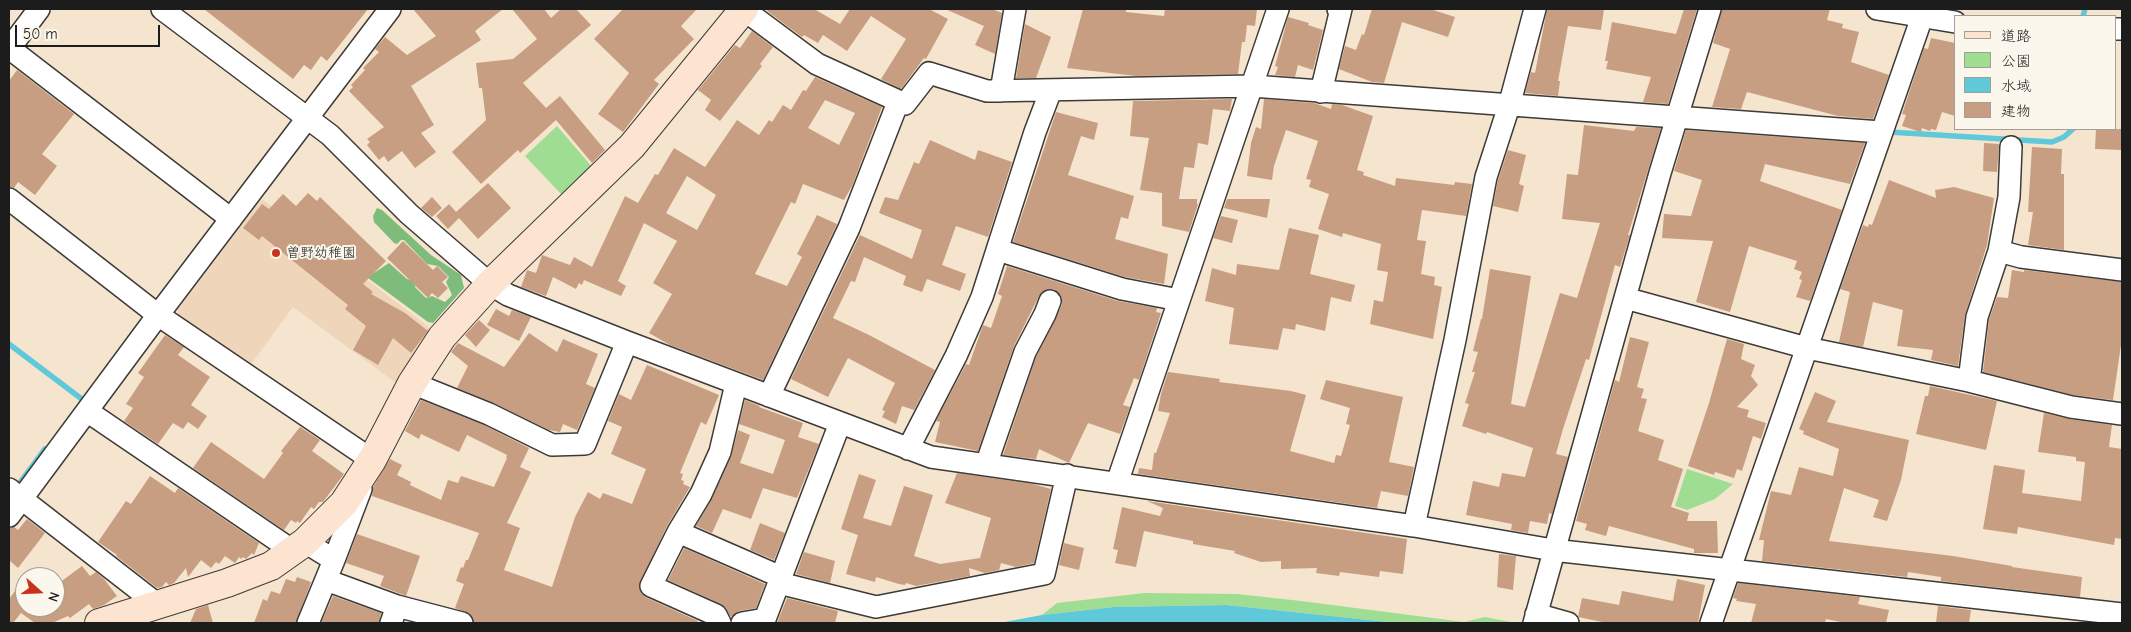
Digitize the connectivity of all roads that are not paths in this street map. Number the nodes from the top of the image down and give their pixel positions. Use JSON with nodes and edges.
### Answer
{"nodes":[{"id":1,"x":39,"y":9,"type":"edge"},
{"id":2,"x":162,"y":9,"type":"edge"},
{"id":3,"x":390,"y":9,"type":"edge"},
{"id":4,"x":743,"y":9,"type":"edge"},
{"id":5,"x":1015,"y":9,"type":"edge"},
{"id":6,"x":1278,"y":9,"type":"edge"},
{"id":7,"x":1338,"y":9,"type":"edge"},
{"id":8,"x":1535,"y":9,"type":"edge"},
{"id":9,"x":1710,"y":9,"type":"edge"},
{"id":10,"x":1877,"y":9,"type":"edge"},
{"id":11,"x":1922,"y":17,"type":"junction"},
{"id":12,"x":1948,"y":17,"type":"edge"},
{"id":13,"x":9,"y":48,"type":"edge"},
{"id":14,"x":1252,"y":86,"type":"junction"},
{"id":15,"x":1051,"y":90,"type":"junction"},
{"id":16,"x":1001,"y":91,"type":"junction"},
{"id":17,"x":1321,"y":92,"type":"junction"},
{"id":18,"x":898,"y":102,"type":"junction"},
{"id":19,"x":1509,"y":106,"type":"junction"},
{"id":20,"x":308,"y":118,"type":"junction"},
{"id":21,"x":1676,"y":118,"type":"junction"},
{"id":22,"x":1881,"y":132,"type":"junction"},
{"id":23,"x":2011,"y":147,"type":"dead end"},
{"id":24,"x":9,"y":199,"type":"edge"},
{"id":25,"x":231,"y":219,"type":"junction"},
{"id":26,"x":998,"y":250,"type":"junction"},
{"id":27,"x":1999,"y":251,"type":"junction"},
{"id":28,"x":2122,"y":270,"type":"edge"},
{"id":29,"x":490,"y":284,"type":"junction"},
{"id":30,"x":1625,"y":298,"type":"junction"},
{"id":31,"x":1179,"y":300,"type":"junction"},
{"id":32,"x":1050,"y":301,"type":"dead end"},
{"id":33,"x":158,"y":315,"type":"junction"},
{"id":34,"x":627,"y":342,"type":"junction"},
{"id":35,"x":1807,"y":348,"type":"junction"},
{"id":36,"x":1968,"y":382,"type":"junction"},
{"id":37,"x":412,"y":383,"type":"junction"},
{"id":38,"x":736,"y":384,"type":"junction"},
{"id":39,"x":769,"y":396,"type":"junction"},
{"id":40,"x":87,"y":410,"type":"junction"},
{"id":41,"x":2122,"y":414,"type":"edge"},
{"id":42,"x":840,"y":423,"type":"junction"},
{"id":43,"x":908,"y":449,"type":"junction"},
{"id":44,"x":371,"y":461,"type":"junction"},
{"id":45,"x":986,"y":465,"type":"junction"},
{"id":46,"x":1066,"y":475,"type":"junction"},
{"id":47,"x":1117,"y":483,"type":"junction"},
{"id":48,"x":15,"y":494,"type":"edge"},
{"id":49,"x":9,"y":516,"type":"edge"},
{"id":50,"x":1414,"y":526,"type":"junction"},
{"id":51,"x":678,"y":532,"type":"junction"},
{"id":52,"x":299,"y":547,"type":"junction"},
{"id":53,"x":1553,"y":550,"type":"junction"},
{"id":54,"x":334,"y":560,"type":"junction"},
{"id":55,"x":1728,"y":570,"type":"junction"},
{"id":56,"x":326,"y":580,"type":"junction"},
{"id":57,"x":781,"y":580,"type":"junction"},
{"id":58,"x":157,"y":604,"type":"junction"},
{"id":59,"x":394,"y":614,"type":"edge"},
{"id":60,"x":2122,"y":614,"type":"edge"},
{"id":61,"x":1535,"y":618,"type":"edge"},
{"id":62,"x":764,"y":621,"type":"edge"},
{"id":63,"x":99,"y":623,"type":"edge"},
{"id":64,"x":308,"y":623,"type":"edge"},
{"id":65,"x":462,"y":623,"type":"edge"},
{"id":66,"x":720,"y":623,"type":"edge"},
{"id":67,"x":742,"y":623,"type":"edge"},
{"id":68,"x":1568,"y":623,"type":"edge"},
{"id":69,"x":1711,"y":623,"type":"edge"}],
"edges":[{"from":1,"to":13,"type":"street"},
{"from":2,"to":20,"type":"street"},
{"from":3,"to":20,"type":"street"},
{"from":4,"to":18,"type":"street"},
{"from":4,"to":29,"type":"street"},
{"from":5,"to":16,"type":"street"},
{"from":6,"to":14,"type":"street"},
{"from":7,"to":17,"type":"street"},
{"from":8,"to":19,"type":"street"},
{"from":9,"to":21,"type":"street"},
{"from":10,"to":11,"type":"street"},
{"from":11,"to":12,"type":"street"},
{"from":11,"to":22,"type":"street"},
{"from":13,"to":25,"type":"street"},
{"from":14,"to":15,"type":"street"},
{"from":14,"to":17,"type":"street"},
{"from":14,"to":31,"type":"street"},
{"from":15,"to":16,"type":"street"},
{"from":15,"to":26,"type":"street"},
{"from":16,"to":18,"type":"street"},
{"from":17,"to":19,"type":"street"},
{"from":18,"to":39,"type":"street"},
{"from":19,"to":21,"type":"street"},
{"from":19,"to":50,"type":"street"},
{"from":20,"to":25,"type":"street"},
{"from":20,"to":29,"type":"street"},
{"from":21,"to":22,"type":"street"},
{"from":21,"to":30,"type":"street"},
{"from":22,"to":35,"type":"street"},
{"from":23,"to":27,"type":"street"},
{"from":24,"to":33,"type":"street"},
{"from":25,"to":33,"type":"street"},
{"from":26,"to":31,"type":"street"},
{"from":26,"to":43,"type":"street"},
{"from":27,"to":28,"type":"street"},
{"from":27,"to":36,"type":"street"},
{"from":29,"to":34,"type":"street"},
{"from":29,"to":37,"type":"street"},
{"from":30,"to":35,"type":"street"},
{"from":30,"to":53,"type":"street"},
{"from":31,"to":47,"type":"street"},
{"from":32,"to":45,"type":"street"},
{"from":33,"to":40,"type":"street"},
{"from":33,"to":44,"type":"street"},
{"from":34,"to":37,"type":"street"},
{"from":34,"to":38,"type":"street"},
{"from":35,"to":36,"type":"street"},
{"from":35,"to":55,"type":"street"},
{"from":36,"to":41,"type":"street"},
{"from":37,"to":44,"type":"street"},
{"from":38,"to":39,"type":"street"},
{"from":38,"to":51,"type":"street"},
{"from":39,"to":42,"type":"street"},
{"from":40,"to":48,"type":"street"},
{"from":40,"to":52,"type":"street"},
{"from":42,"to":43,"type":"street"},
{"from":42,"to":57,"type":"street"},
{"from":43,"to":45,"type":"street"},
{"from":44,"to":52,"type":"street"},
{"from":44,"to":54,"type":"street"},
{"from":45,"to":46,"type":"street"},
{"from":46,"to":47,"type":"street"},
{"from":46,"to":57,"type":"street"},
{"from":47,"to":50,"type":"street"},
{"from":48,"to":49,"type":"street"},
{"from":48,"to":58,"type":"street"},
{"from":50,"to":53,"type":"street"},
{"from":51,"to":57,"type":"street"},
{"from":51,"to":66,"type":"street"},
{"from":52,"to":54,"type":"street"},
{"from":52,"to":58,"type":"street"},
{"from":53,"to":55,"type":"street"},
{"from":53,"to":61,"type":"street"},
{"from":54,"to":56,"type":"street"},
{"from":55,"to":60,"type":"street"},
{"from":55,"to":69,"type":"street"},
{"from":56,"to":59,"type":"street"},
{"from":56,"to":64,"type":"street"},
{"from":57,"to":62,"type":"street"},
{"from":58,"to":63,"type":"street"},
{"from":59,"to":65,"type":"street"},
{"from":61,"to":68,"type":"street"},
{"from":62,"to":67,"type":"street"}]}
